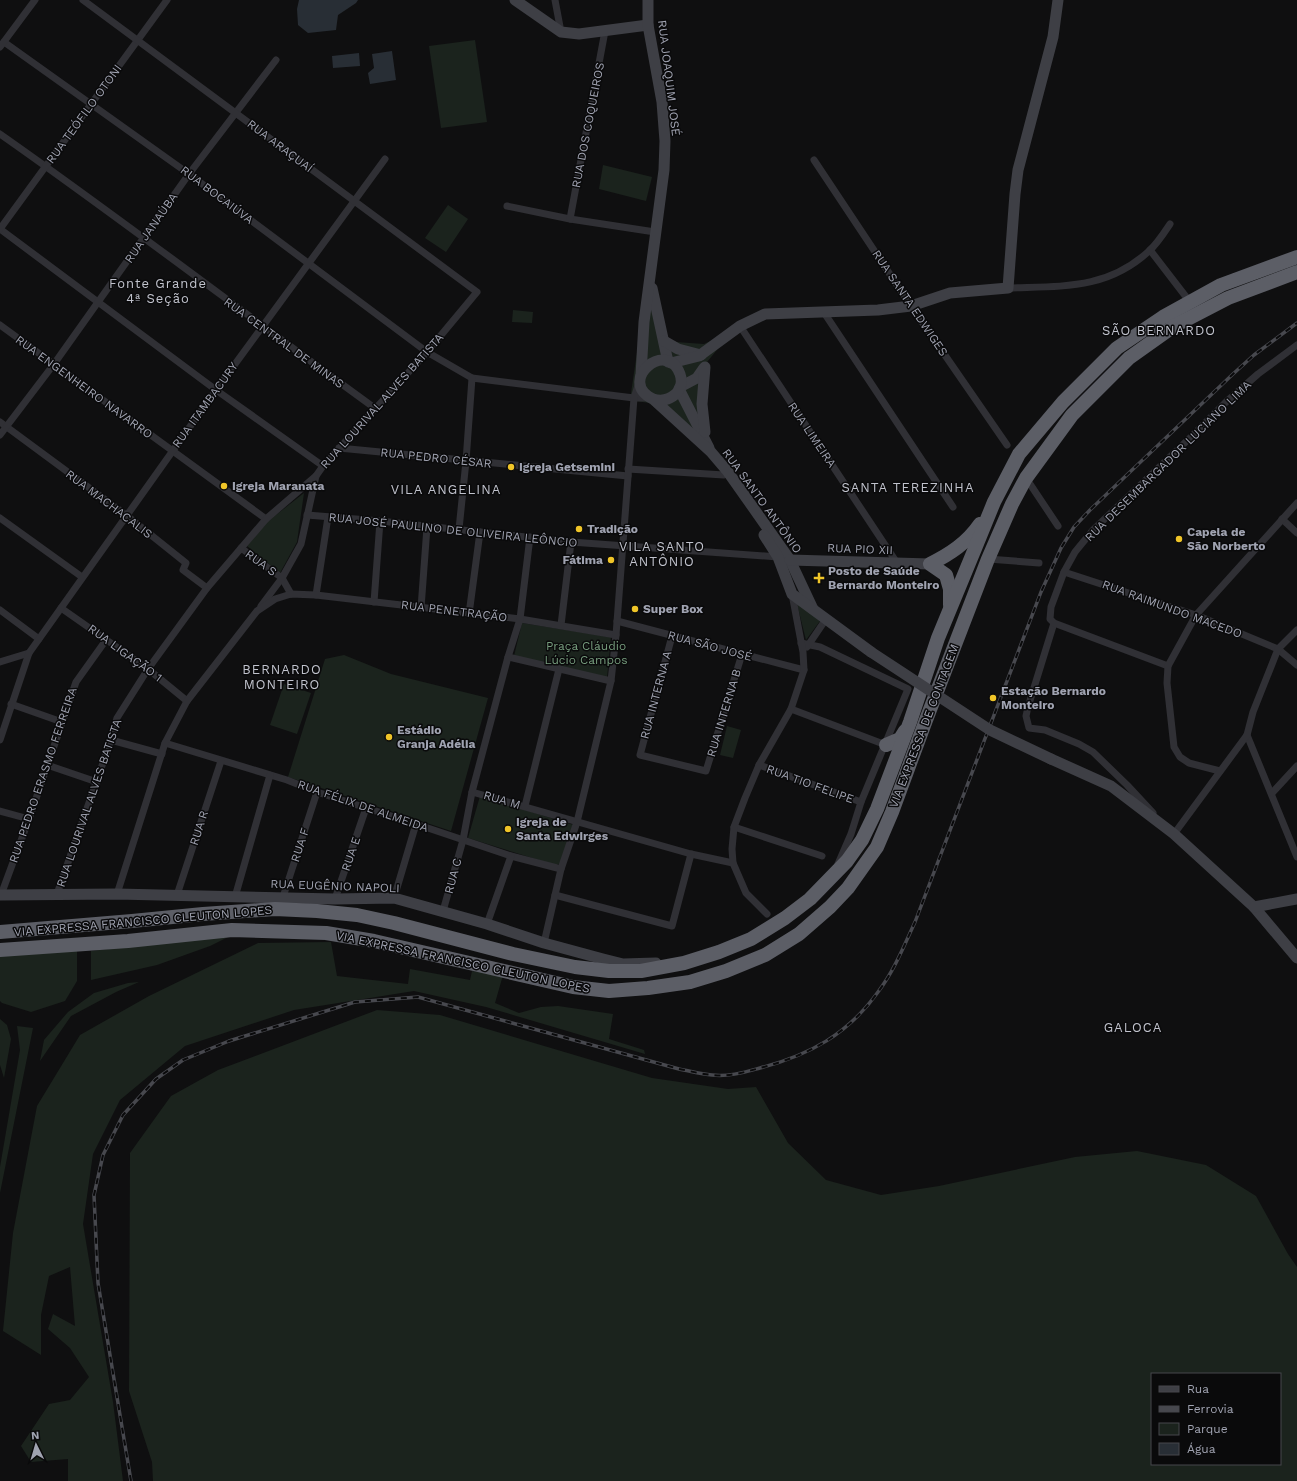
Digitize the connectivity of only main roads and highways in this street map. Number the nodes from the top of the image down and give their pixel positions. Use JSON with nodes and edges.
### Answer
{"nodes":[{"id":1,"x":1297,"y":257,"type":"edge"},
{"id":2,"x":1297,"y":272,"type":"edge"},
{"id":3,"x":994,"y":502,"type":"junction"},
{"id":4,"x":948,"y":618,"type":"junction"},
{"id":5,"x":910,"y":722,"type":"junction"},
{"id":6,"x":886,"y":745,"type":"road end"},
{"id":7,"x":830,"y":879,"type":"joint"},
{"id":8,"x":848,"y":888,"type":"joint"},
{"id":9,"x":0,"y":932,"type":"edge"},
{"id":10,"x":0,"y":950,"type":"edge"}],
"edges":[{"from":1,"to":3,"type":"highway"},
{"from":2,"to":8,"type":"highway","name":"VIA EXPRESSA DE CONTAGEM"},
{"from":3,"to":4,"type":"highway","name":"VIA EXPRESSA DE CONTAGEM"},
{"from":3,"to":4,"type":"highway"},
{"from":4,"to":5,"type":"highway","name":"VIA EXPRESSA DE CONTAGEM"},
{"from":5,"to":6,"type":"highway"},
{"from":5,"to":7,"type":"highway","name":"VIA EXPRESSA DE CONTAGEM"},
{"from":7,"to":9,"type":"highway","name":"VIA EXPRESSA FRANCISCO CLEUTON LOPES"},
{"from":8,"to":10,"type":"highway","name":"VIA EXPRESSA FRANCISCO CLEUTON LOPES"}]}
